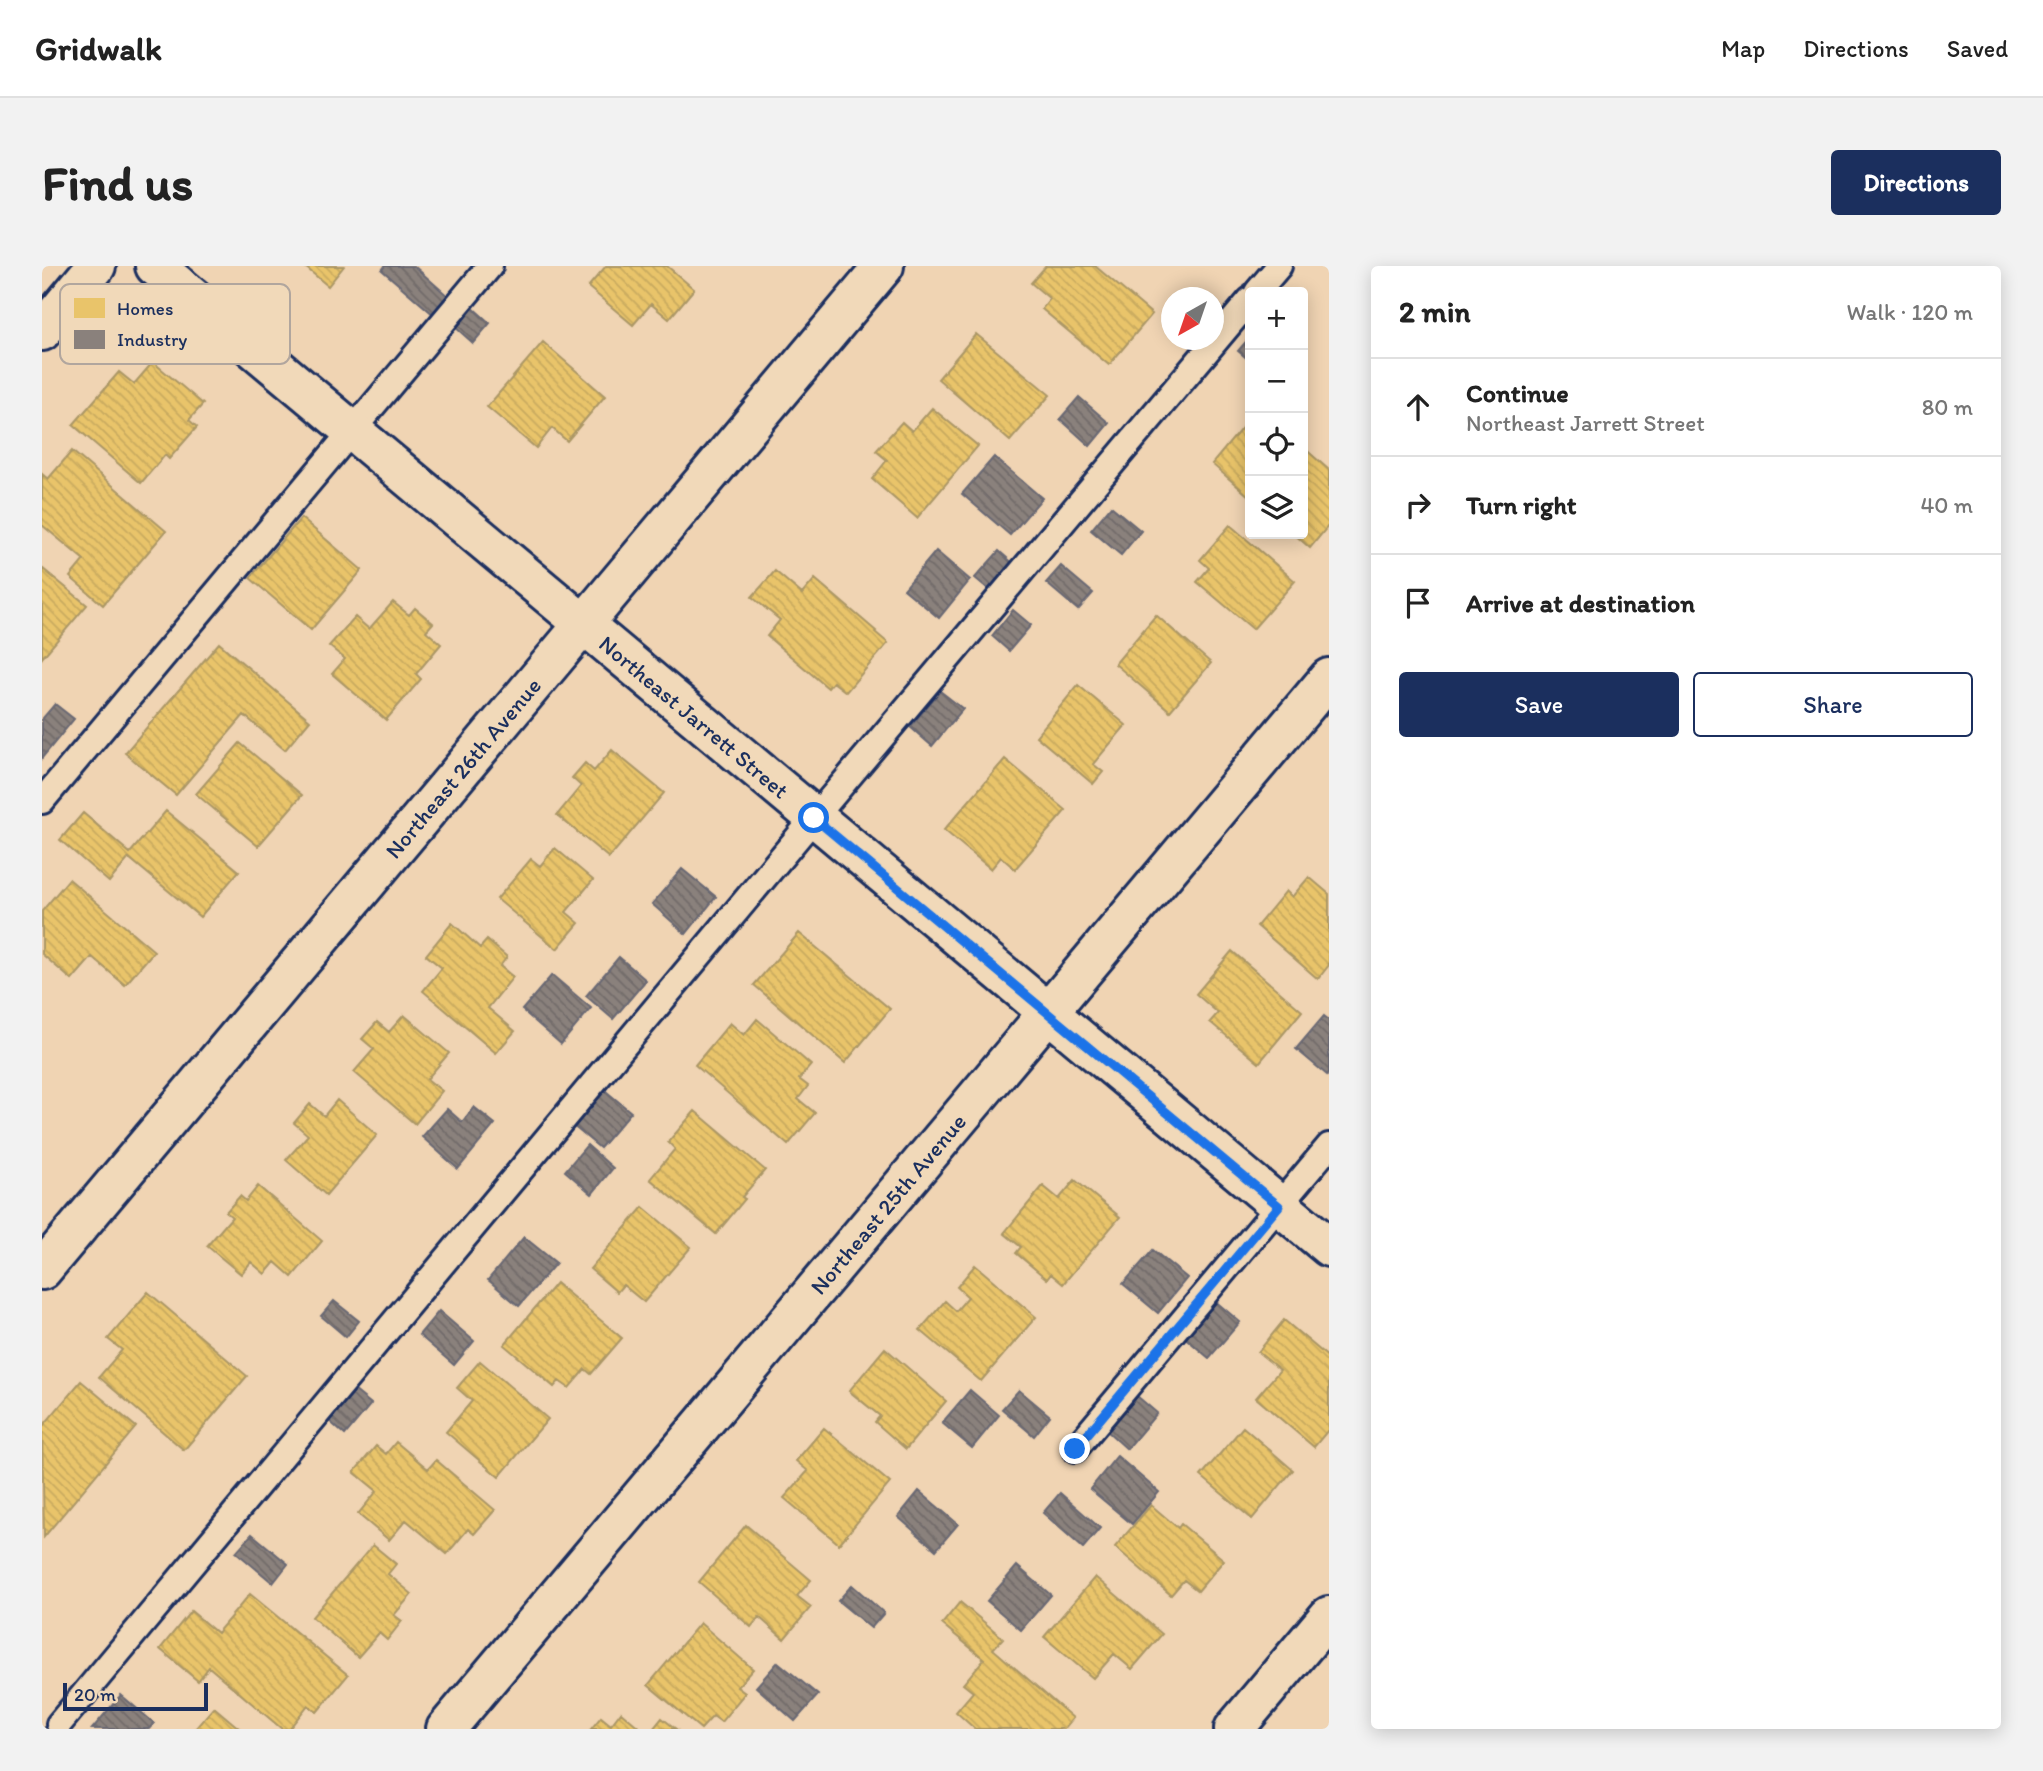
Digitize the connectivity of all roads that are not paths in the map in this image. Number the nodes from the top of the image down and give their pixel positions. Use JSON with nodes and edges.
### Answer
{"nodes":[{"id":1,"x":96,"y":266,"type":"edge"},
{"id":2,"x":155,"y":266,"type":"edge"},
{"id":3,"x":490,"y":266,"type":"edge"},
{"id":4,"x":884,"y":266,"type":"edge"},
{"id":5,"x":1279,"y":266,"type":"edge"},
{"id":6,"x":81,"y":284,"type":"edge"},
{"id":7,"x":176,"y":284,"type":"edge"},
{"id":8,"x":1261,"y":287,"type":"edge"},
{"id":9,"x":1245,"y":306,"type":"edge"},
{"id":10,"x":60,"y":309,"type":"edge"},
{"id":11,"x":42,"y":331,"type":"edge"},
{"id":12,"x":272,"y":364,"type":"edge"},
{"id":13,"x":352,"y":431,"type":"junction"},
{"id":14,"x":583,"y":624,"type":"junction"},
{"id":15,"x":1329,"y":678,"type":"edge"},
{"id":16,"x":42,"y":801,"type":"edge"},
{"id":17,"x":814,"y":818,"type":"junction"},
{"id":18,"x":1048,"y":1013,"type":"junction"},
{"id":19,"x":1329,"y":1146,"type":"edge"},
{"id":20,"x":1279,"y":1206,"type":"junction"},
{"id":21,"x":1329,"y":1247,"type":"edge"},
{"id":22,"x":42,"y":1270,"type":"edge"},
{"id":23,"x":1075,"y":1449,"type":"dead end"},
{"id":24,"x":1329,"y":1616,"type":"edge"},
{"id":25,"x":55,"y":1721,"type":"edge"},
{"id":26,"x":446,"y":1729,"type":"edge"},
{"id":27,"x":1234,"y":1729,"type":"edge"}],
"edges":[{"from":1,"to":6,"type":"street"},
{"from":2,"to":7,"type":"street","name":"Northeast Jarrett Street"},
{"from":3,"to":13,"type":"lane"},
{"from":4,"to":14,"type":"street","name":"Northeast 26th Avenue"},
{"from":5,"to":8,"type":"lane"},
{"from":9,"to":17,"type":"lane"},
{"from":10,"to":11,"type":"street"},
{"from":12,"to":13,"type":"street","name":"Northeast Jarrett Street"},
{"from":13,"to":14,"type":"street","name":"Northeast Jarrett Street"},
{"from":13,"to":16,"type":"lane"},
{"from":14,"to":17,"type":"street","name":"Northeast Jarrett Street"},
{"from":14,"to":22,"type":"street","name":"Northeast 26th Avenue"},
{"from":15,"to":18,"type":"street","name":"Northeast 25th Avenue"},
{"from":17,"to":18,"type":"street","name":"Northeast Jarrett Street"},
{"from":17,"to":25,"type":"lane"},
{"from":18,"to":20,"type":"street","name":"Northeast Jarrett Street"},
{"from":18,"to":26,"type":"street","name":"Northeast 25th Avenue"},
{"from":19,"to":20,"type":"lane"},
{"from":20,"to":21,"type":"street","name":"Northeast Jarrett Street"},
{"from":20,"to":23,"type":"lane"},
{"from":24,"to":27,"type":"street"}]}
